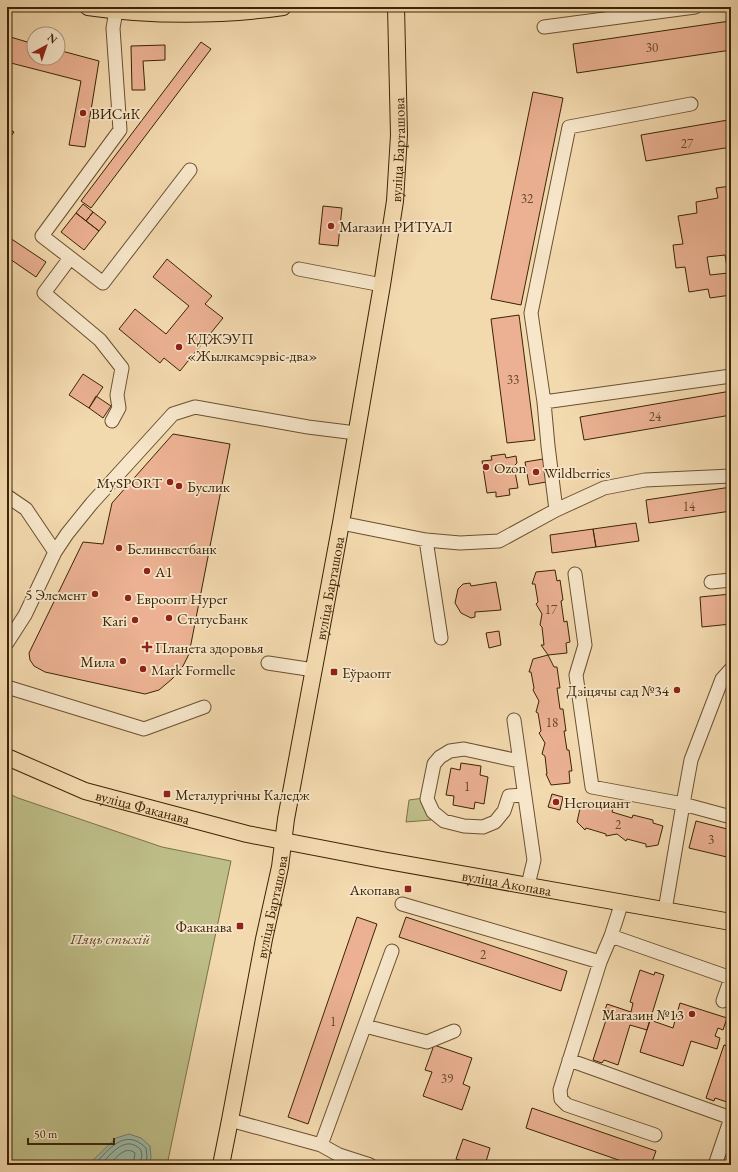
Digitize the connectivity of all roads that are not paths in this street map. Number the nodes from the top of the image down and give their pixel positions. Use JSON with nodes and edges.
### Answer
{"nodes":[{"id":1,"x":88,"y":7,"type":"edge"},
{"id":2,"x":284,"y":7,"type":"edge"},
{"id":3,"x":396,"y":7,"type":"edge"},
{"id":4,"x":695,"y":7,"type":"edge"},
{"id":5,"x":116,"y":11,"type":"junction"},
{"id":6,"x":544,"y":27,"type":"dead end"},
{"id":7,"x":692,"y":104,"type":"dead end"},
{"id":8,"x":190,"y":170,"type":"dead end"},
{"id":9,"x":70,"y":258,"type":"junction"},
{"id":10,"x":300,"y":269,"type":"dead end"},
{"id":11,"x":382,"y":285,"type":"junction"},
{"id":12,"x":731,"y":376,"type":"edge"},
{"id":13,"x":544,"y":402,"type":"junction"},
{"id":14,"x":112,"y":421,"type":"dead end"},
{"id":15,"x":356,"y":433,"type":"junction"},
{"id":16,"x":731,"y":476,"type":"edge"},
{"id":17,"x":7,"y":496,"type":"edge"},
{"id":18,"x":556,"y":510,"type":"junction"},
{"id":19,"x":341,"y":522,"type":"junction"},
{"id":20,"x":426,"y":540,"type":"junction"},
{"id":21,"x":55,"y":552,"type":"junction"},
{"id":22,"x":575,"y":574,"type":"dead end"},
{"id":23,"x":731,"y":580,"type":"edge"},
{"id":24,"x":711,"y":582,"type":"dead end"},
{"id":25,"x":441,"y":638,"type":"dead end"},
{"id":26,"x":7,"y":643,"type":"edge"},
{"id":27,"x":268,"y":663,"type":"dead end"},
{"id":28,"x":731,"y":669,"type":"edge"},
{"id":29,"x":314,"y":670,"type":"junction"},
{"id":30,"x":7,"y":686,"type":"edge"},
{"id":31,"x":204,"y":707,"type":"dead end"},
{"id":32,"x":514,"y":720,"type":"dead end"},
{"id":33,"x":7,"y":757,"type":"edge"},
{"id":34,"x":518,"y":761,"type":"junction"},
{"id":35,"x":524,"y":795,"type":"junction"},
{"id":36,"x":683,"y":804,"type":"junction"},
{"id":37,"x":731,"y":817,"type":"edge"},
{"id":38,"x":283,"y":840,"type":"junction"},
{"id":39,"x":528,"y":885,"type":"junction"},
{"id":40,"x":622,"y":902,"type":"junction"},
{"id":41,"x":402,"y":904,"type":"dead end"},
{"id":42,"x":665,"y":910,"type":"junction"},
{"id":43,"x":731,"y":922,"type":"edge"},
{"id":44,"x":611,"y":936,"type":"junction"},
{"id":45,"x":392,"y":951,"type":"dead end"},
{"id":46,"x":600,"y":962,"type":"junction"},
{"id":47,"x":723,"y":1001,"type":"dead end"},
{"id":48,"x":365,"y":1026,"type":"junction"},
{"id":49,"x":454,"y":1030,"type":"dead end"},
{"id":50,"x":569,"y":1060,"type":"junction"},
{"id":51,"x":731,"y":1118,"type":"edge"},
{"id":52,"x":230,"y":1120,"type":"junction"},
{"id":53,"x":655,"y":1135,"type":"dead end"},
{"id":54,"x":321,"y":1144,"type":"junction"},
{"id":55,"x":221,"y":1165,"type":"edge"},
{"id":56,"x":370,"y":1165,"type":"edge"},
{"id":57,"x":715,"y":1165,"type":"edge"}],
"edges":[{"from":1,"to":5,"type":"main road"},
{"from":2,"to":5,"type":"main road"},
{"from":3,"to":11,"type":"main road","name":"вуліца Барташова"},
{"from":4,"to":6,"type":"lane"},
{"from":5,"to":9,"type":"lane"},
{"from":7,"to":13,"type":"lane"},
{"from":8,"to":9,"type":"lane"},
{"from":9,"to":14,"type":"lane"},
{"from":10,"to":11,"type":"lane"},
{"from":11,"to":15,"type":"main road","name":"вуліца Барташова"},
{"from":12,"to":13,"type":"lane"},
{"from":13,"to":18,"type":"lane"},
{"from":15,"to":19,"type":"main road","name":"вуліца Барташова"},
{"from":15,"to":21,"type":"lane"},
{"from":16,"to":18,"type":"lane"},
{"from":17,"to":21,"type":"lane"},
{"from":18,"to":20,"type":"lane"},
{"from":19,"to":20,"type":"lane"},
{"from":19,"to":29,"type":"main road","name":"вуліца Барташова"},
{"from":20,"to":25,"type":"lane"},
{"from":21,"to":26,"type":"lane"},
{"from":22,"to":36,"type":"lane"},
{"from":23,"to":24,"type":"lane"},
{"from":27,"to":29,"type":"lane"},
{"from":28,"to":36,"type":"lane"},
{"from":29,"to":38,"type":"main road","name":"вуліца Барташова"},
{"from":30,"to":31,"type":"lane"},
{"from":32,"to":34,"type":"lane"},
{"from":33,"to":38,"type":"main road","name":"вуліца Факанава"},
{"from":34,"to":35,"type":"lane"},
{"from":34,"to":35,"type":"lane"},
{"from":35,"to":39,"type":"lane"},
{"from":36,"to":37,"type":"lane"},
{"from":36,"to":42,"type":"lane"},
{"from":38,"to":39,"type":"main road","name":"вуліца Акопава"},
{"from":38,"to":52,"type":"main road","name":"вуліца Барташова"},
{"from":39,"to":40,"type":"main road","name":"вуліца Акопава"},
{"from":40,"to":42,"type":"main road","name":"вуліца Акопава"},
{"from":40,"to":44,"type":"lane"},
{"from":41,"to":46,"type":"lane"},
{"from":42,"to":43,"type":"main road","name":"вуліца Акопава"},
{"from":44,"to":46,"type":"lane"},
{"from":44,"to":47,"type":"lane"},
{"from":45,"to":48,"type":"lane"},
{"from":46,"to":50,"type":"lane"},
{"from":48,"to":49,"type":"lane"},
{"from":48,"to":54,"type":"lane"},
{"from":50,"to":51,"type":"lane"},
{"from":50,"to":53,"type":"lane"},
{"from":51,"to":57,"type":"lane"},
{"from":52,"to":54,"type":"lane"},
{"from":52,"to":55,"type":"main road","name":"вуліца Барташова"},
{"from":54,"to":56,"type":"lane"}]}
